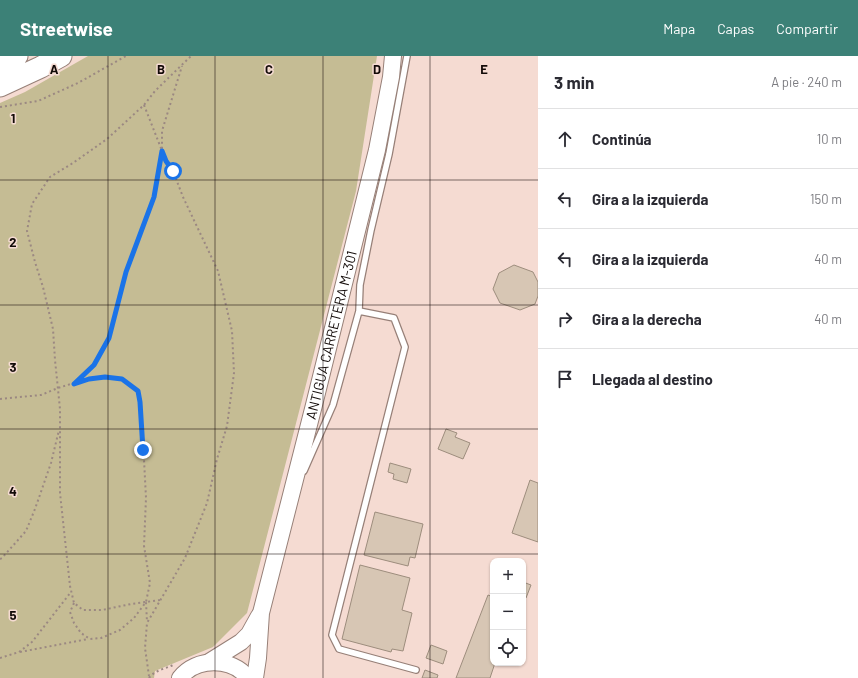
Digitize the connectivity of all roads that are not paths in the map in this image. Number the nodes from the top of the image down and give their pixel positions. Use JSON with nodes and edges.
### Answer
{"nodes":[{"id":1,"x":17,"y":56,"type":"edge"},
{"id":2,"x":61,"y":56,"type":"edge"},
{"id":3,"x":393,"y":56,"type":"edge"},
{"id":4,"x":407,"y":56,"type":"edge"},
{"id":5,"x":0,"y":64,"type":"edge"},
{"id":6,"x":0,"y":86,"type":"edge"},
{"id":7,"x":359,"y":311,"type":"junction"},
{"id":8,"x":287,"y":512,"type":"junction"},
{"id":9,"x":261,"y":613,"type":"junction"},
{"id":10,"x":209,"y":662,"type":"junction"},
{"id":11,"x":179,"y":670,"type":"edge"},
{"id":12,"x":416,"y":670,"type":"dead end"},
{"id":13,"x":248,"y":678,"type":"edge"},
{"id":14,"x":255,"y":678,"type":"edge"}],
"edges":[{"from":1,"to":5,"type":"highway"},
{"from":2,"to":6,"type":"highway"},
{"from":3,"to":8,"type":"street","name":"ANTIGUA CARRETERA M-301"},
{"from":4,"to":7,"type":"lane"},
{"from":7,"to":8,"type":"lane"},
{"from":7,"to":12,"type":"lane"},
{"from":8,"to":9,"type":"street","name":"ANTIGUA CARRETERA M-301"},
{"from":9,"to":10,"type":"street","name":"ANTIGUA CARRETERA M-301"},
{"from":9,"to":14,"type":"street","name":"ANTIGUA CARRETERA M-301"},
{"from":10,"to":11,"type":"street","name":"ANTIGUA CARRETERA M-301"},
{"from":10,"to":13,"type":"street"}]}
